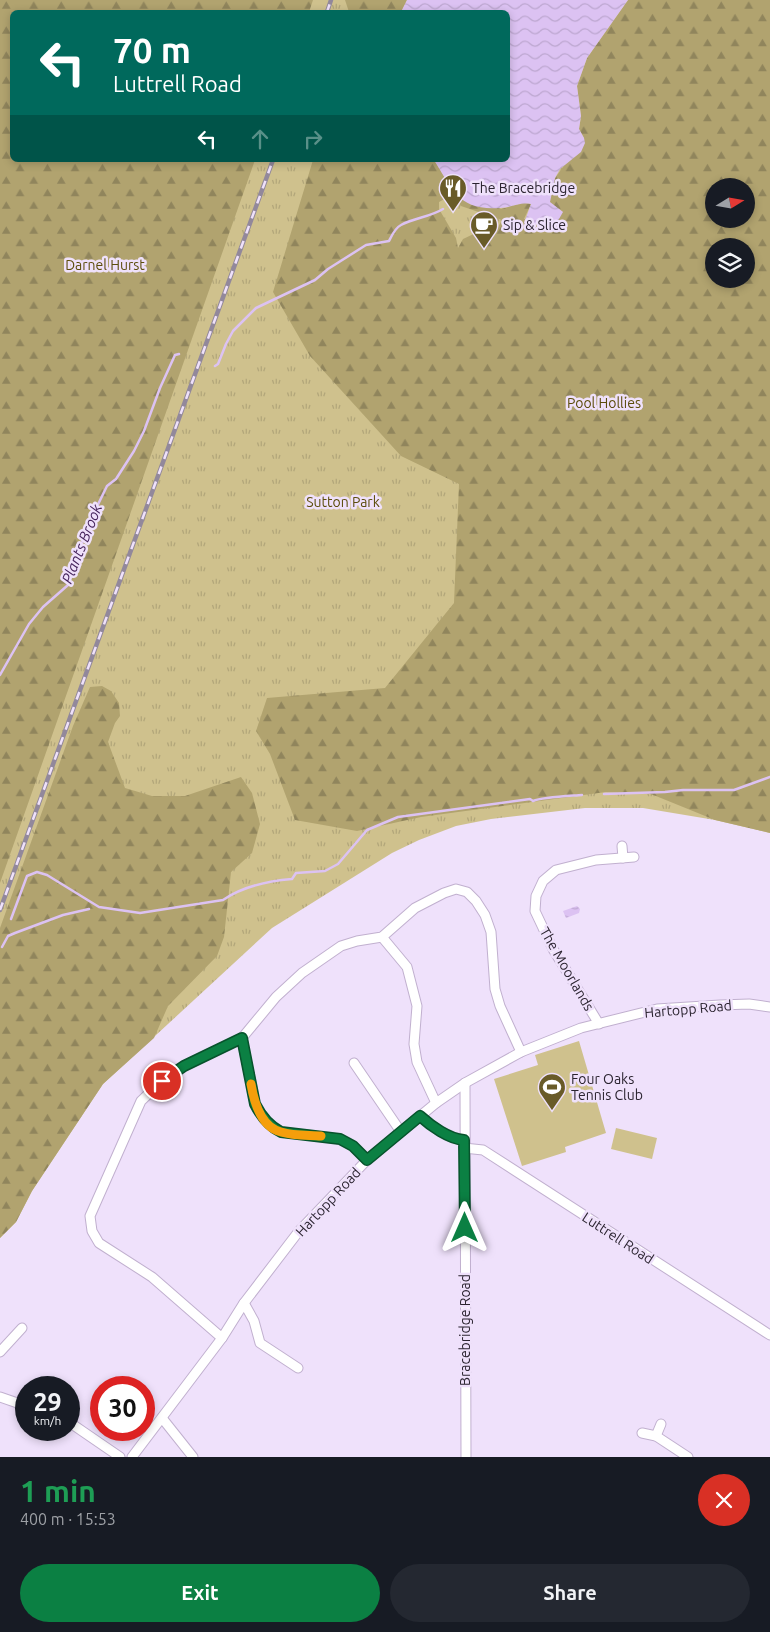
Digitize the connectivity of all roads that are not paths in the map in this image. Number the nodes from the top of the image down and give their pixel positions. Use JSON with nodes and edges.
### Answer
{"nodes":[{"id":1,"x":622,"y":846,"type":"dead end"},
{"id":2,"x":634,"y":857,"type":"dead end"},
{"id":3,"x":623,"y":858,"type":"junction"},
{"id":4,"x":382,"y":937,"type":"junction"},
{"id":5,"x":770,"y":1007,"type":"edge"},
{"id":6,"x":599,"y":1024,"type":"junction"},
{"id":7,"x":242,"y":1038,"type":"junction"},
{"id":8,"x":521,"y":1052,"type":"junction"},
{"id":9,"x":354,"y":1063,"type":"dead end"},
{"id":10,"x":465,"y":1083,"type":"junction"},
{"id":11,"x":436,"y":1103,"type":"junction"},
{"id":12,"x":420,"y":1116,"type":"junction"},
{"id":13,"x":401,"y":1132,"type":"junction"},
{"id":14,"x":464,"y":1144,"type":"junction"},
{"id":15,"x":367,"y":1160,"type":"junction"},
{"id":16,"x":244,"y":1303,"type":"junction"},
{"id":17,"x":22,"y":1328,"type":"dead end"},
{"id":18,"x":770,"y":1335,"type":"edge"},
{"id":19,"x":222,"y":1338,"type":"junction"},
{"id":20,"x":0,"y":1352,"type":"edge"},
{"id":21,"x":298,"y":1368,"type":"dead end"},
{"id":22,"x":0,"y":1397,"type":"edge"},
{"id":23,"x":15,"y":1402,"type":"edge"},
{"id":24,"x":162,"y":1418,"type":"junction"},
{"id":25,"x":660,"y":1424,"type":"dead end"},
{"id":26,"x":80,"y":1430,"type":"edge"},
{"id":27,"x":642,"y":1433,"type":"dead end"},
{"id":28,"x":656,"y":1436,"type":"junction"},
{"id":29,"x":120,"y":1457,"type":"edge"},
{"id":30,"x":132,"y":1457,"type":"edge"},
{"id":31,"x":194,"y":1457,"type":"edge"},
{"id":32,"x":466,"y":1457,"type":"edge"},
{"id":33,"x":688,"y":1457,"type":"edge"}],
"edges":[{"from":1,"to":3,"type":"street"},
{"from":2,"to":3,"type":"street","name":"The Moorlands"},
{"from":3,"to":6,"type":"street","name":"The Moorlands"},
{"from":4,"to":7,"type":"street"},
{"from":4,"to":8,"type":"street"},
{"from":4,"to":11,"type":"street"},
{"from":5,"to":6,"type":"street","name":"Hartopp Road"},
{"from":6,"to":8,"type":"street","name":"Hartopp Road"},
{"from":7,"to":15,"type":"street"},
{"from":7,"to":19,"type":"street"},
{"from":8,"to":10,"type":"street","name":"Hartopp Road"},
{"from":9,"to":13,"type":"street"},
{"from":10,"to":11,"type":"street","name":"Hartopp Road"},
{"from":10,"to":14,"type":"street","name":"Bracebridge Road"},
{"from":11,"to":12,"type":"street","name":"Hartopp Road"},
{"from":12,"to":13,"type":"street","name":"Hartopp Road"},
{"from":12,"to":14,"type":"street","name":"Luttrell Road"},
{"from":13,"to":15,"type":"street","name":"Hartopp Road"},
{"from":14,"to":18,"type":"street","name":"Luttrell Road"},
{"from":14,"to":32,"type":"street","name":"Bracebridge Road"},
{"from":15,"to":16,"type":"street","name":"Hartopp Road"},
{"from":16,"to":19,"type":"street","name":"Hartopp Road"},
{"from":16,"to":21,"type":"street"},
{"from":17,"to":20,"type":"street"},
{"from":19,"to":24,"type":"street","name":"Hartopp Road"},
{"from":22,"to":23,"type":"street"},
{"from":24,"to":30,"type":"street","name":"Hartopp Road"},
{"from":24,"to":31,"type":"street"},
{"from":25,"to":28,"type":"street"},
{"from":26,"to":29,"type":"street"},
{"from":27,"to":28,"type":"street"},
{"from":28,"to":33,"type":"street"}]}
